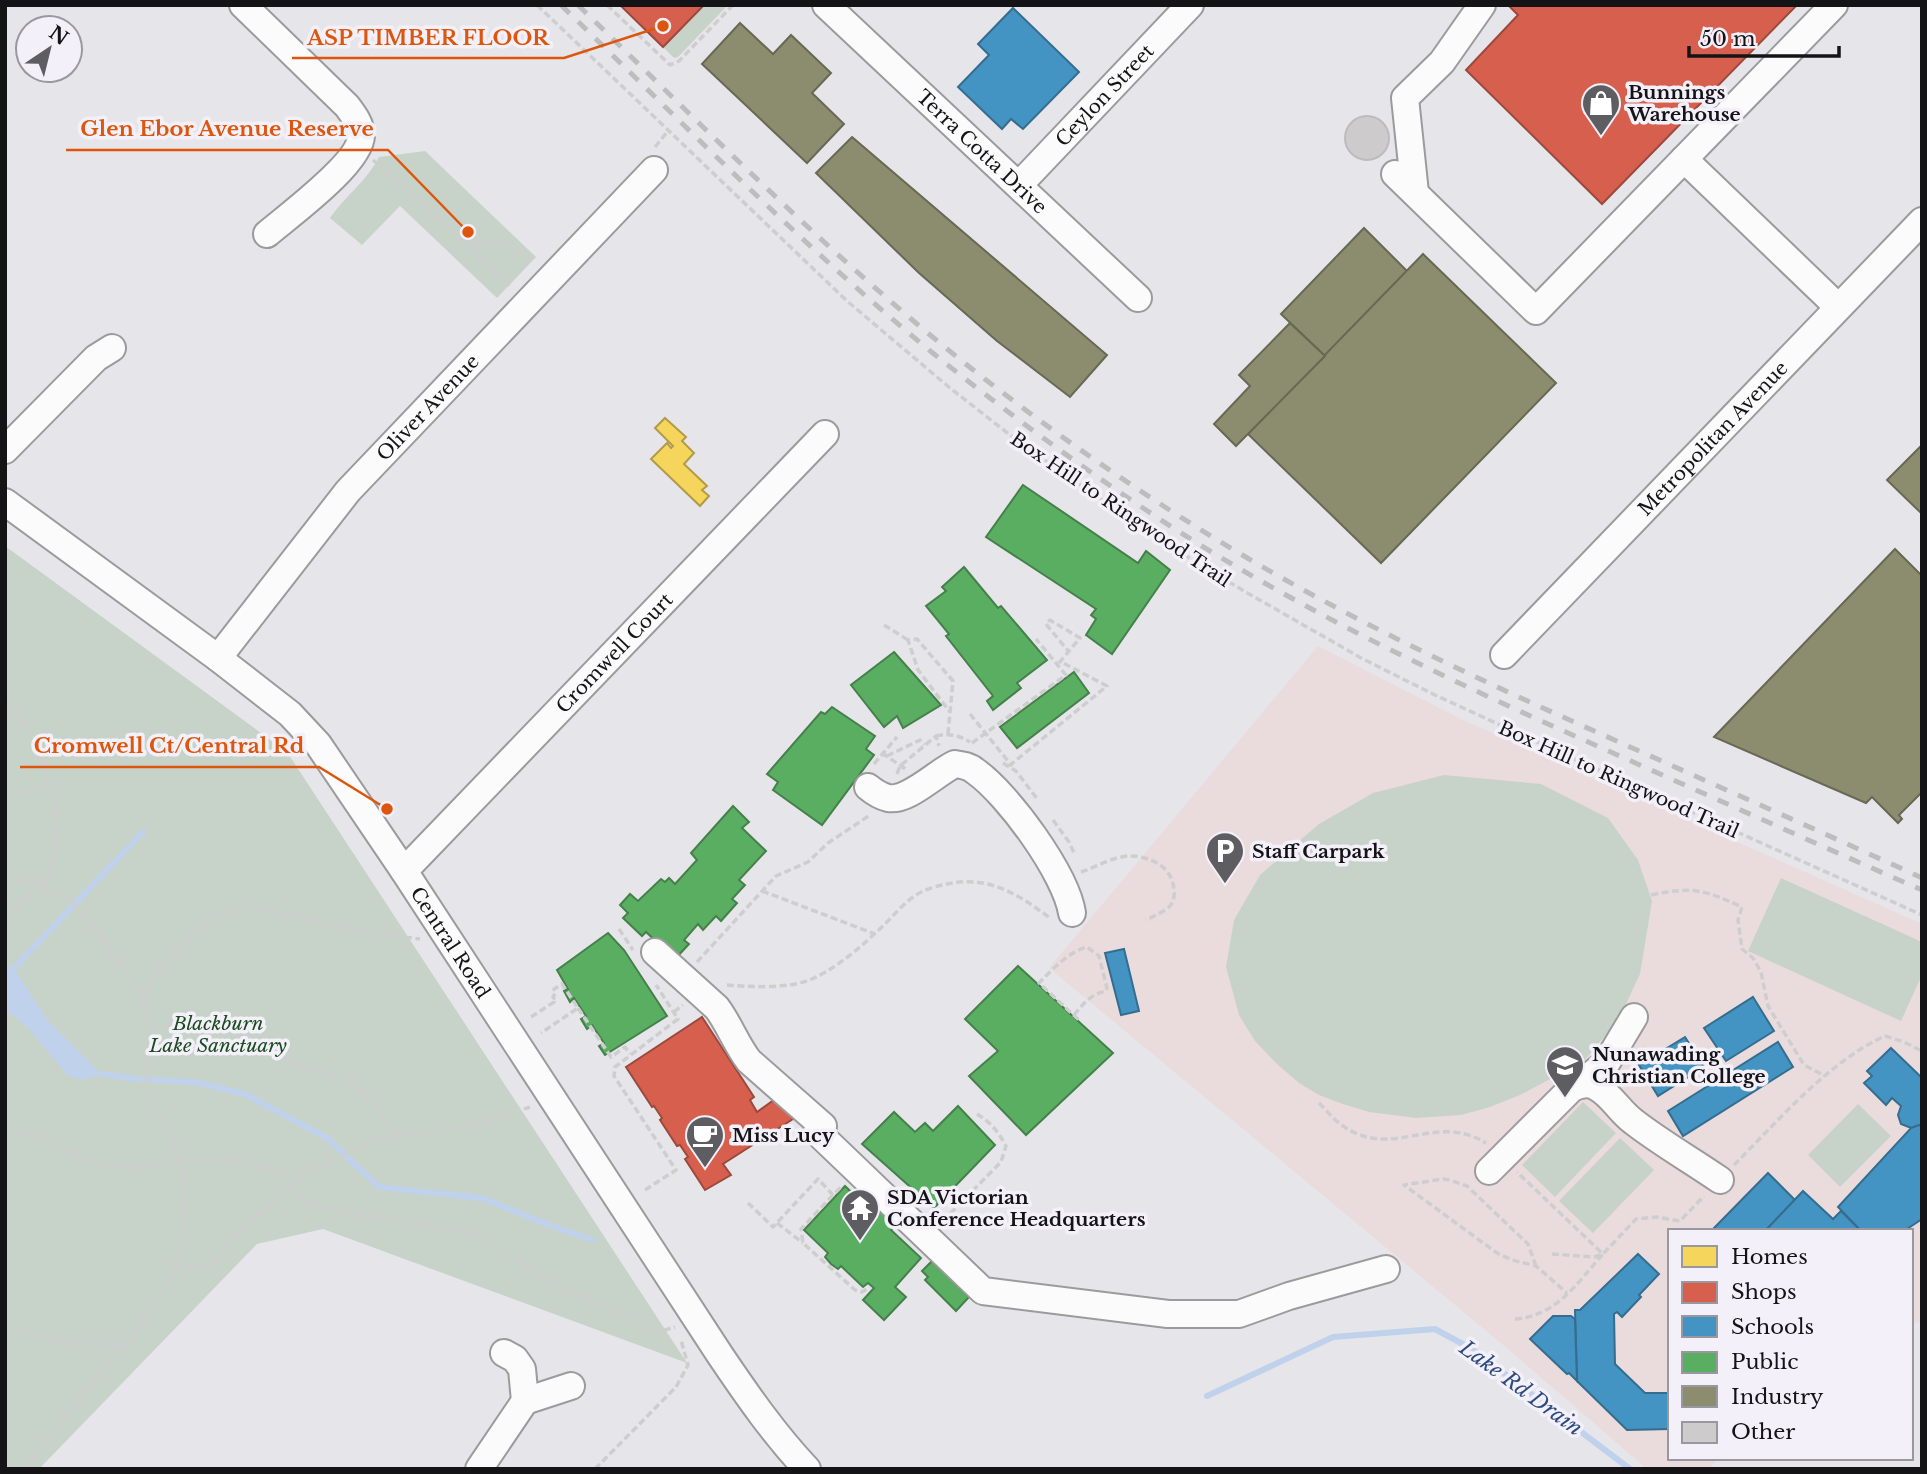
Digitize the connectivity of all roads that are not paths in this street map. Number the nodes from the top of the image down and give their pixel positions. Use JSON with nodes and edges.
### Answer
{"nodes":[{"id":1,"x":243,"y":5,"type":"edge"},
{"id":2,"x":826,"y":5,"type":"edge"},
{"id":3,"x":1190,"y":5,"type":"edge"},
{"id":4,"x":1482,"y":5,"type":"edge"},
{"id":5,"x":1834,"y":5,"type":"edge"},
{"id":6,"x":1684,"y":159,"type":"junction"},
{"id":7,"x":654,"y":170,"type":"dead end"},
{"id":8,"x":1395,"y":174,"type":"dead end"},
{"id":9,"x":1019,"y":185,"type":"junction"},
{"id":10,"x":1415,"y":193,"type":"junction"},
{"id":11,"x":1922,"y":221,"type":"edge"},
{"id":12,"x":267,"y":234,"type":"dead end"},
{"id":13,"x":1138,"y":298,"type":"dead end"},
{"id":14,"x":1838,"y":307,"type":"junction"},
{"id":15,"x":111,"y":348,"type":"dead end"},
{"id":16,"x":825,"y":434,"type":"dead end"},
{"id":17,"x":5,"y":450,"type":"edge"},
{"id":18,"x":5,"y":502,"type":"edge"},
{"id":19,"x":1504,"y":655,"type":"dead end"},
{"id":20,"x":218,"y":658,"type":"junction"},
{"id":21,"x":877,"y":783,"type":"road end"},
{"id":22,"x":404,"y":871,"type":"junction"},
{"id":23,"x":1063,"y":917,"type":"road end"},
{"id":24,"x":644,"y":951,"type":"road end"},
{"id":25,"x":1633,"y":1017,"type":"dead end"},
{"id":26,"x":1579,"y":1085,"type":"junction"},
{"id":27,"x":1489,"y":1171,"type":"dead end"},
{"id":28,"x":1720,"y":1180,"type":"road end"},
{"id":29,"x":1386,"y":1269,"type":"dead end"},
{"id":30,"x":504,"y":1353,"type":"dead end"},
{"id":31,"x":571,"y":1386,"type":"dead end"},
{"id":32,"x":525,"y":1401,"type":"junction"},
{"id":33,"x":479,"y":1469,"type":"edge"},
{"id":34,"x":807,"y":1469,"type":"edge"}],
"edges":[{"from":1,"to":12,"type":"street"},
{"from":2,"to":9,"type":"street","name":"Terra Cotta Drive"},
{"from":3,"to":9,"type":"street","name":"Ceylon Street"},
{"from":4,"to":10,"type":"street"},
{"from":5,"to":6,"type":"street"},
{"from":6,"to":10,"type":"street"},
{"from":6,"to":14,"type":"street"},
{"from":7,"to":20,"type":"street","name":"Oliver Avenue"},
{"from":8,"to":10,"type":"street"},
{"from":9,"to":13,"type":"street","name":"Terra Cotta Drive"},
{"from":11,"to":14,"type":"street","name":"Metropolitan Avenue"},
{"from":14,"to":19,"type":"street","name":"Metropolitan Avenue"},
{"from":15,"to":17,"type":"street"},
{"from":16,"to":22,"type":"street","name":"Cromwell Court"},
{"from":18,"to":20,"type":"street","name":"Central Road"},
{"from":20,"to":22,"type":"street","name":"Central Road"},
{"from":21,"to":23,"type":"street"},
{"from":22,"to":34,"type":"street","name":"Central Road"},
{"from":24,"to":29,"type":"street"},
{"from":25,"to":26,"type":"street"},
{"from":26,"to":27,"type":"street"},
{"from":26,"to":28,"type":"street"},
{"from":30,"to":32,"type":"street"},
{"from":31,"to":32,"type":"street"},
{"from":32,"to":33,"type":"street"}]}
